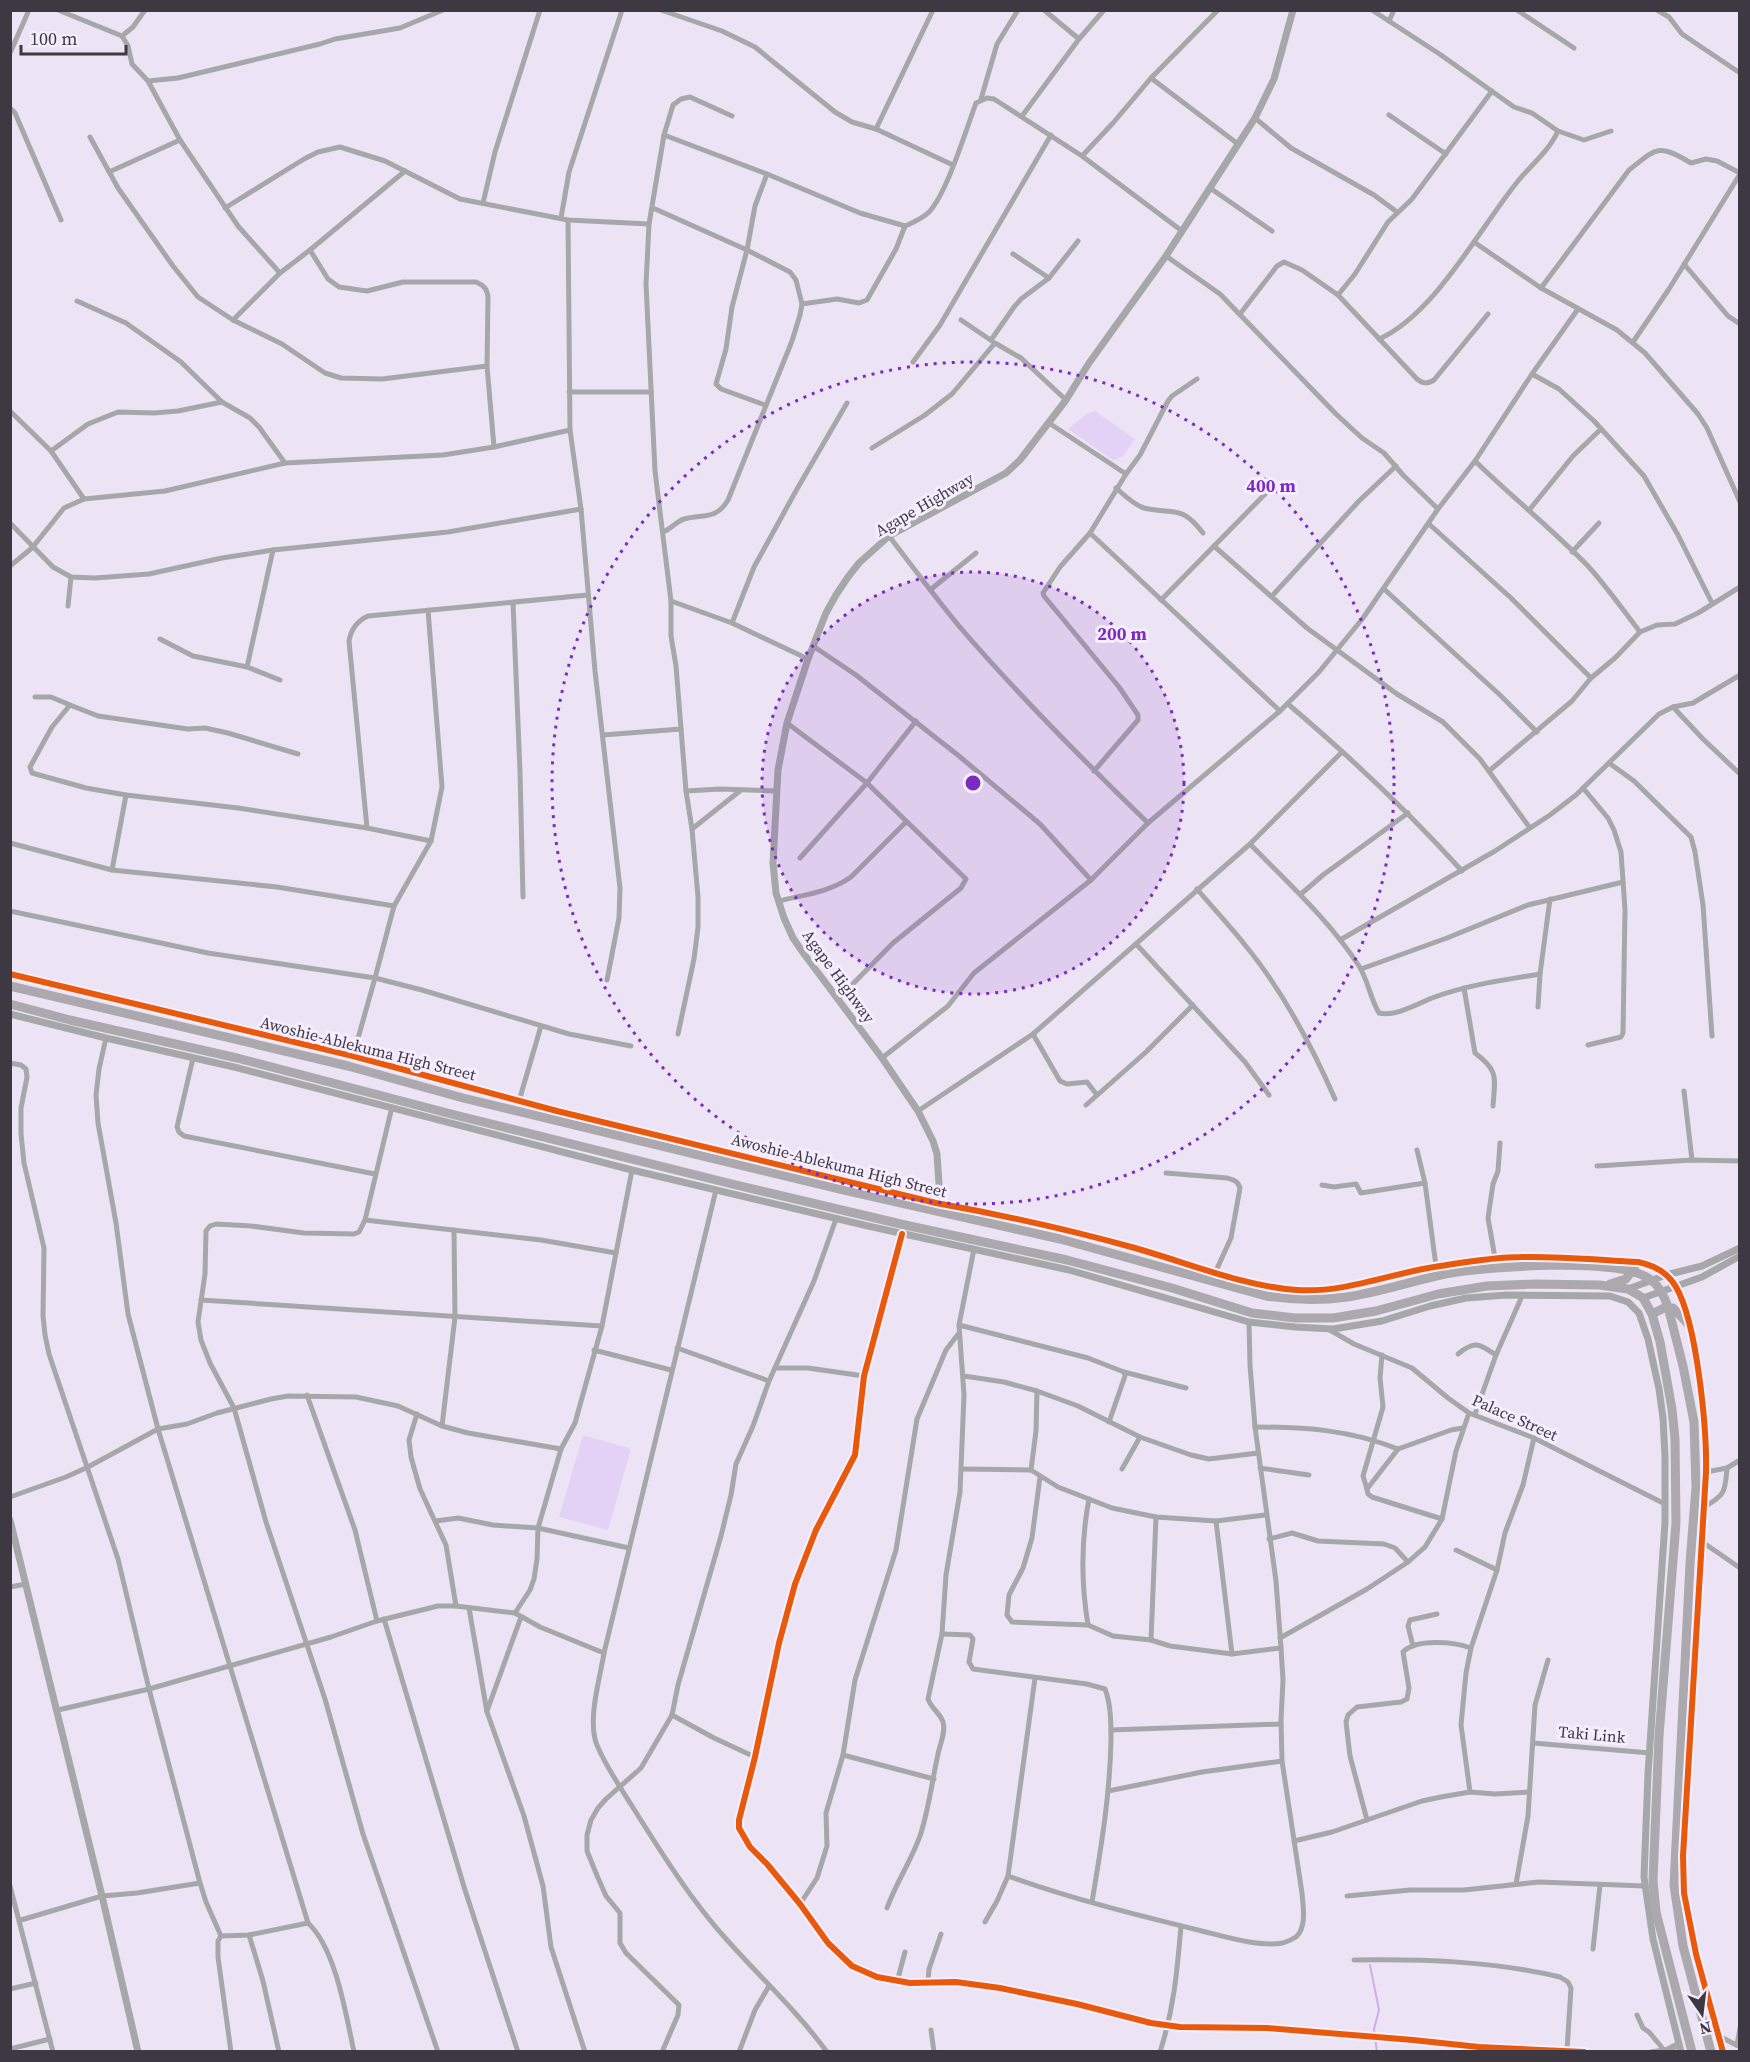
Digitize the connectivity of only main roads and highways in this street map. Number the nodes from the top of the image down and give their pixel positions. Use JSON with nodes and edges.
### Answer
{"nodes":[{"id":1,"x":10,"y":986,"type":"edge"},
{"id":2,"x":10,"y":1004,"type":"edge"},
{"id":3,"x":161,"y":1011,"type":"road end"},
{"id":4,"x":157,"y":1022,"type":"junction"},
{"id":5,"x":463,"y":1098,"type":"junction"},
{"id":6,"x":455,"y":1115,"type":"junction"},
{"id":7,"x":1638,"y":1262,"type":"road end"},
{"id":8,"x":1634,"y":1271,"type":"junction"},
{"id":9,"x":1378,"y":1280,"type":"road end"},
{"id":10,"x":1599,"y":1285,"type":"junction"},
{"id":11,"x":1380,"y":1291,"type":"junction"},
{"id":12,"x":1668,"y":1307,"type":"junction"},
{"id":13,"x":1652,"y":1314,"type":"junction"},
{"id":14,"x":1689,"y":1325,"type":"road end"},
{"id":15,"x":1673,"y":1417,"type":"junction"},
{"id":16,"x":1663,"y":1418,"type":"road end"},
{"id":17,"x":1706,"y":1447,"type":"road end"},
{"id":18,"x":1695,"y":1448,"type":"junction"},
{"id":19,"x":1692,"y":2052,"type":"edge"},
{"id":20,"x":1711,"y":2052,"type":"edge"}],
"edges":[{"from":1,"to":4,"type":"main road","name":"Awoshie-Ablekuma High Street"},
{"from":2,"to":6,"type":"main road"},
{"from":3,"to":4,"type":"main road"},
{"from":4,"to":5,"type":"main road","name":"Awoshie-Ablekuma High Street"},
{"from":5,"to":6,"type":"main road"},
{"from":5,"to":11,"type":"main road","name":"Awoshie-Ablekuma High Street"},
{"from":6,"to":10,"type":"main road"},
{"from":7,"to":8,"type":"main road"},
{"from":8,"to":10,"type":"main road"},
{"from":8,"to":11,"type":"main road","name":"Awoshie-Ablekuma High Street"},
{"from":8,"to":12,"type":"main road","name":"Awoshie-Ablekuma High Street"},
{"from":9,"to":11,"type":"main road"},
{"from":10,"to":13,"type":"main road"},
{"from":12,"to":13,"type":"main road"},
{"from":12,"to":14,"type":"main road"},
{"from":12,"to":18,"type":"main road"},
{"from":13,"to":15,"type":"main road"},
{"from":15,"to":16,"type":"main road"},
{"from":15,"to":19,"type":"main road"},
{"from":17,"to":18,"type":"main road"},
{"from":18,"to":20,"type":"main road"}]}
